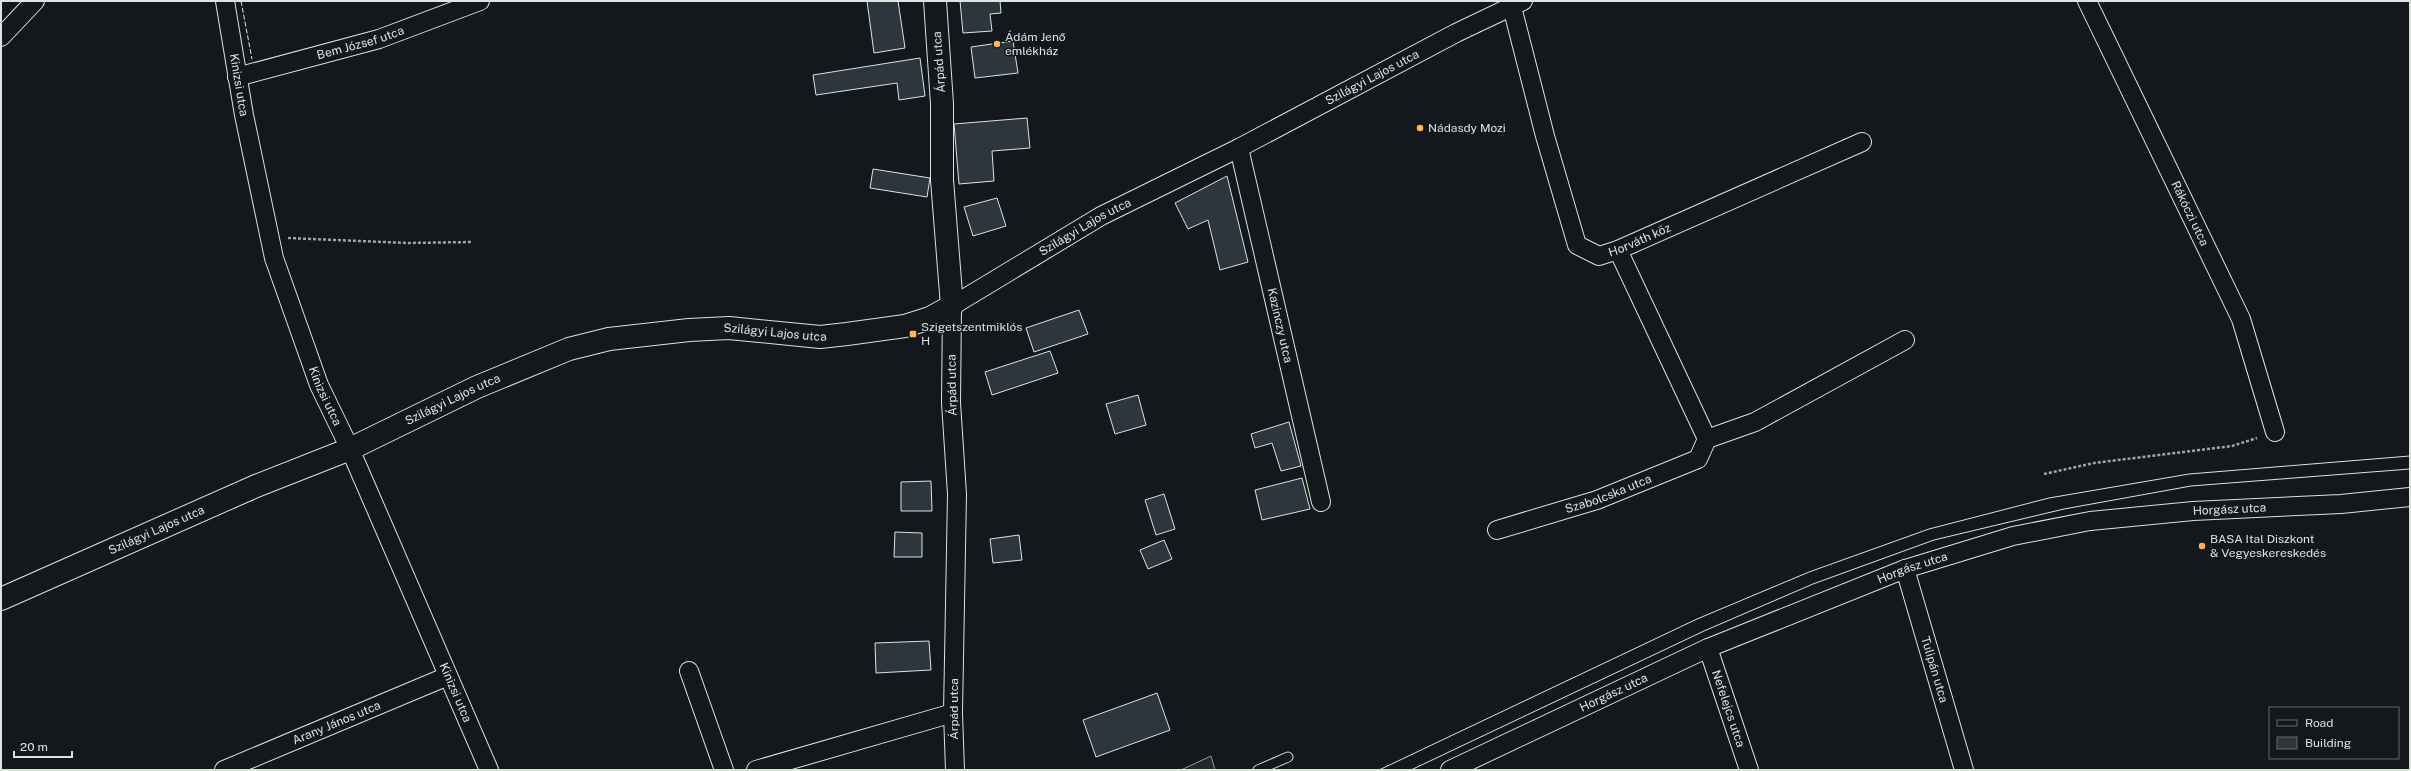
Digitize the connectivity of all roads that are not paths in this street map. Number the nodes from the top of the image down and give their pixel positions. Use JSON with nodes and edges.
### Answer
{"nodes":[{"id":1,"x":35,"y":1,"type":"edge"},
{"id":2,"x":225,"y":1,"type":"edge"},
{"id":3,"x":480,"y":1,"type":"edge"},
{"id":4,"x":935,"y":1,"type":"edge"},
{"id":5,"x":2087,"y":1,"type":"edge"},
{"id":6,"x":1518,"y":4,"type":"edge"},
{"id":7,"x":1,"y":37,"type":"edge"},
{"id":8,"x":237,"y":77,"type":"junction"},
{"id":9,"x":1862,"y":142,"type":"dead end"},
{"id":10,"x":1239,"y":148,"type":"junction"},
{"id":11,"x":1618,"y":250,"type":"junction"},
{"id":12,"x":952,"y":306,"type":"junction"},
{"id":13,"x":1905,"y":340,"type":"dead end"},
{"id":14,"x":2275,"y":432,"type":"road end"},
{"id":15,"x":1707,"y":439,"type":"junction"},
{"id":16,"x":350,"y":449,"type":"junction"},
{"id":17,"x":2410,"y":497,"type":"edge"},
{"id":18,"x":1321,"y":502,"type":"dead end"},
{"id":19,"x":1496,"y":530,"type":"dead end"},
{"id":20,"x":1905,"y":569,"type":"junction"},
{"id":21,"x":1,"y":599,"type":"edge"},
{"id":22,"x":1708,"y":648,"type":"junction"},
{"id":23,"x":689,"y":671,"type":"dead end"},
{"id":24,"x":448,"y":676,"type":"junction"},
{"id":25,"x":953,"y":713,"type":"junction"},
{"id":26,"x":1288,"y":757,"type":"dead end"},
{"id":27,"x":224,"y":770,"type":"edge"},
{"id":28,"x":489,"y":770,"type":"edge"},
{"id":29,"x":724,"y":770,"type":"edge"},
{"id":30,"x":756,"y":770,"type":"edge"},
{"id":31,"x":955,"y":770,"type":"edge"},
{"id":32,"x":1258,"y":770,"type":"edge"},
{"id":33,"x":1450,"y":770,"type":"edge"},
{"id":34,"x":1749,"y":770,"type":"edge"},
{"id":35,"x":1964,"y":770,"type":"edge"}],
"edges":[{"from":1,"to":7,"type":"street"},
{"from":2,"to":8,"type":"street","name":"Kinizsi utca"},
{"from":3,"to":8,"type":"street","name":"Bem József utca"},
{"from":4,"to":12,"type":"street","name":"Árpád utca"},
{"from":5,"to":14,"type":"street","name":"Rákóczi utca"},
{"from":6,"to":10,"type":"street","name":"Szilágyi Lajos utca"},
{"from":6,"to":11,"type":"street","name":"Horváth köz"},
{"from":8,"to":16,"type":"street","name":"Kinizsi utca"},
{"from":9,"to":11,"type":"street","name":"Horváth köz"},
{"from":10,"to":12,"type":"street","name":"Szilágyi Lajos utca"},
{"from":10,"to":18,"type":"street","name":"Kazinczy utca"},
{"from":11,"to":15,"type":"street"},
{"from":12,"to":16,"type":"street","name":"Szilágyi Lajos utca"},
{"from":12,"to":25,"type":"street","name":"Árpád utca"},
{"from":13,"to":15,"type":"street"},
{"from":15,"to":19,"type":"street","name":"Szabolcska utca"},
{"from":16,"to":21,"type":"street","name":"Szilágyi Lajos utca"},
{"from":16,"to":24,"type":"street","name":"Kinizsi utca"},
{"from":17,"to":20,"type":"street","name":"Horgász utca"},
{"from":20,"to":22,"type":"street","name":"Horgász utca"},
{"from":20,"to":35,"type":"street","name":"Tulipán utca"},
{"from":22,"to":33,"type":"street","name":"Horgász utca"},
{"from":22,"to":34,"type":"street","name":"Nefelejcs utca"},
{"from":23,"to":29,"type":"street"},
{"from":24,"to":27,"type":"street","name":"Arany János utca"},
{"from":24,"to":28,"type":"street","name":"Kinizsi utca"},
{"from":25,"to":30,"type":"street"},
{"from":25,"to":31,"type":"street","name":"Árpád utca"},
{"from":26,"to":32,"type":"lane"}]}
